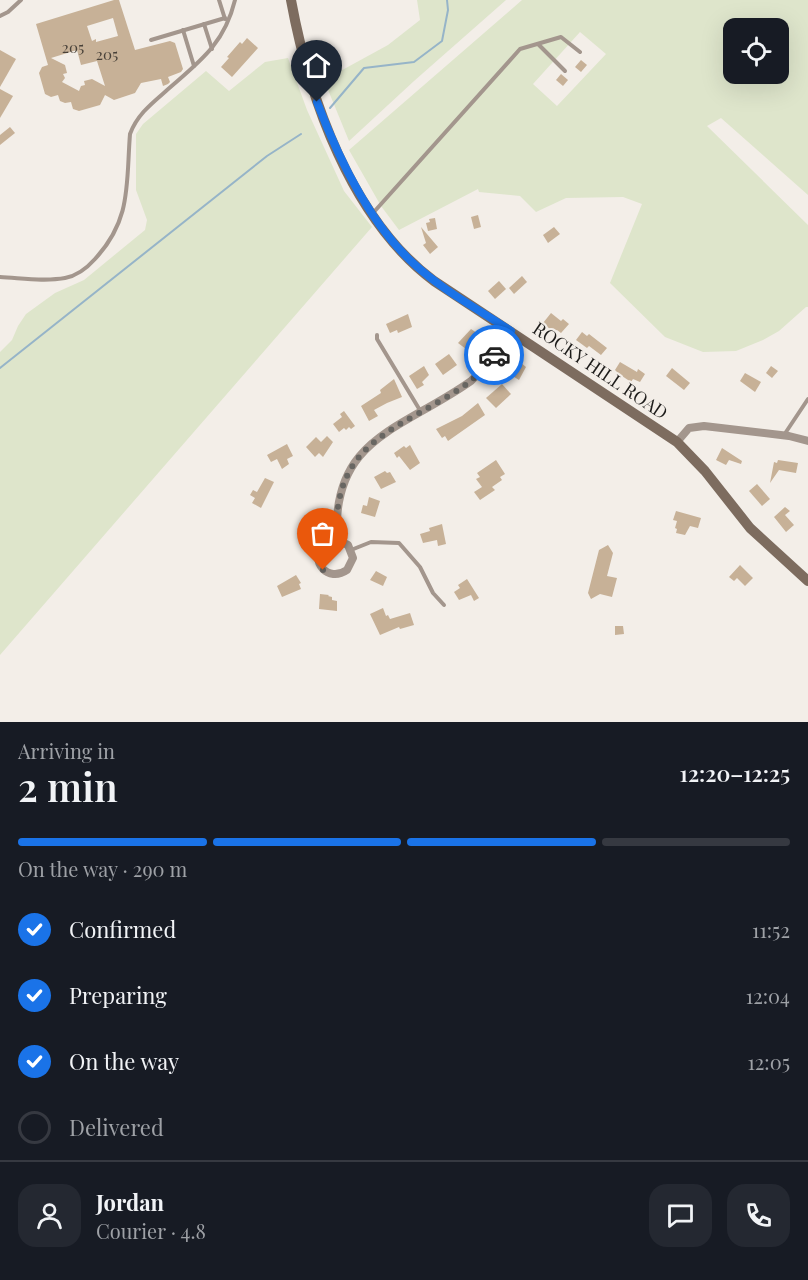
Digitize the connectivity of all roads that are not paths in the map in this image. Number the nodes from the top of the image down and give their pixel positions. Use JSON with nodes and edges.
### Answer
{"nodes":[{"id":1,"x":21,"y":0,"type":"edge"},
{"id":2,"x":219,"y":0,"type":"edge"},
{"id":3,"x":236,"y":0,"type":"edge"},
{"id":4,"x":291,"y":0,"type":"edge"},
{"id":5,"x":0,"y":16,"type":"edge"},
{"id":6,"x":225,"y":18,"type":"junction"},
{"id":7,"x":204,"y":24,"type":"junction"},
{"id":8,"x":227,"y":24,"type":"junction"},
{"id":9,"x":183,"y":30,"type":"junction"},
{"id":10,"x":151,"y":40,"type":"dead end"},
{"id":11,"x":538,"y":44,"type":"junction"},
{"id":12,"x":212,"y":50,"type":"junction"},
{"id":13,"x":580,"y":52,"type":"dead end"},
{"id":14,"x":194,"y":66,"type":"junction"},
{"id":15,"x":565,"y":71,"type":"dead end"},
{"id":16,"x":373,"y":213,"type":"junction"},
{"id":17,"x":0,"y":277,"type":"edge"},
{"id":18,"x":511,"y":331,"type":"junction"},
{"id":19,"x":377,"y":335,"type":"dead end"},
{"id":20,"x":808,"y":399,"type":"edge"},
{"id":21,"x":422,"y":412,"type":"junction"},
{"id":22,"x":786,"y":436,"type":"junction"},
{"id":23,"x":808,"y":441,"type":"edge"},
{"id":24,"x":676,"y":442,"type":"junction"},
{"id":25,"x":337,"y":540,"type":"junction"},
{"id":26,"x":351,"y":550,"type":"junction"},
{"id":27,"x":808,"y":581,"type":"edge"},
{"id":28,"x":444,"y":605,"type":"dead end"}],
"edges":[{"from":1,"to":5,"type":"lane"},
{"from":2,"to":6,"type":"lane"},
{"from":3,"to":8,"type":"lane"},
{"from":4,"to":16,"type":"main road","name":"ROCKY HILL ROAD"},
{"from":6,"to":7,"type":"lane"},
{"from":6,"to":8,"type":"lane"},
{"from":7,"to":9,"type":"lane"},
{"from":7,"to":12,"type":"lane"},
{"from":8,"to":12,"type":"lane"},
{"from":9,"to":10,"type":"lane"},
{"from":9,"to":14,"type":"lane"},
{"from":11,"to":13,"type":"lane"},
{"from":11,"to":15,"type":"lane"},
{"from":11,"to":16,"type":"lane"},
{"from":12,"to":14,"type":"lane"},
{"from":14,"to":17,"type":"lane"},
{"from":16,"to":18,"type":"main road","name":"ROCKY HILL ROAD"},
{"from":18,"to":21,"type":"street"},
{"from":18,"to":24,"type":"main road","name":"ROCKY HILL ROAD"},
{"from":19,"to":21,"type":"lane"},
{"from":20,"to":22,"type":"lane"},
{"from":21,"to":25,"type":"street"},
{"from":22,"to":23,"type":"street"},
{"from":22,"to":24,"type":"street"},
{"from":24,"to":27,"type":"main road","name":"ROCKY HILL ROAD"},
{"from":25,"to":26,"type":"street"},
{"from":25,"to":26,"type":"street"},
{"from":26,"to":28,"type":"lane"}]}
